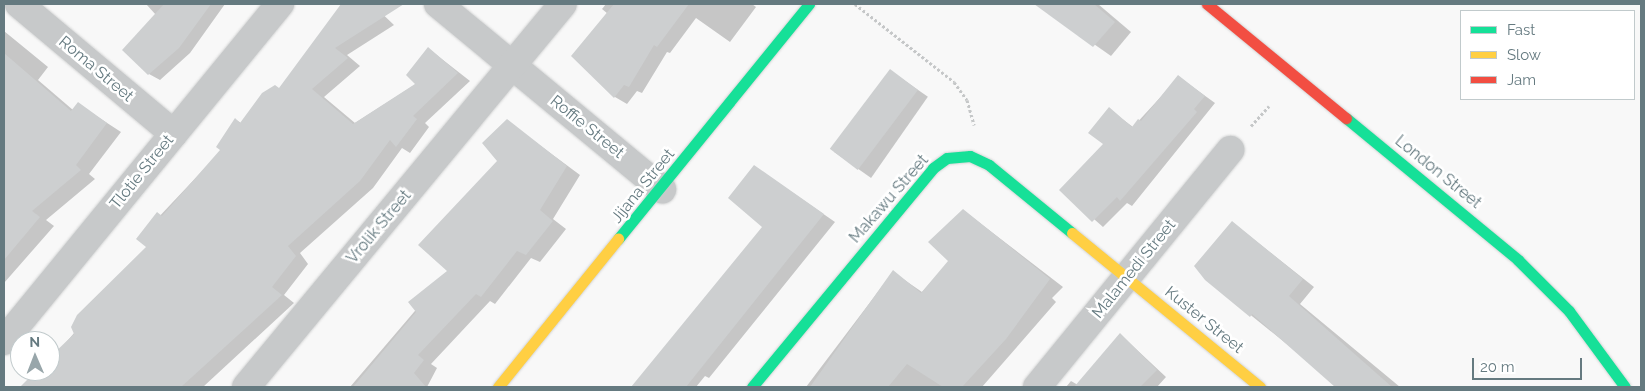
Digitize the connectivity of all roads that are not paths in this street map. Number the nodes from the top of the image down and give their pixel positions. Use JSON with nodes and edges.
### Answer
{"nodes":[{"id":1,"x":19,"y":4,"type":"edge"},
{"id":2,"x":280,"y":4,"type":"edge"},
{"id":3,"x":438,"y":4,"type":"edge"},
{"id":4,"x":563,"y":4,"type":"edge"},
{"id":5,"x":810,"y":4,"type":"edge"},
{"id":6,"x":1207,"y":4,"type":"edge"},
{"id":7,"x":513,"y":66,"type":"junction"},
{"id":8,"x":174,"y":134,"type":"junction"},
{"id":9,"x":1230,"y":150,"type":"dead end"},
{"id":10,"x":662,"y":189,"type":"junction"},
{"id":11,"x":1128,"y":278,"type":"junction"},
{"id":12,"x":4,"y":341,"type":"edge"},
{"id":13,"x":246,"y":387,"type":"edge"},
{"id":14,"x":498,"y":387,"type":"edge"},
{"id":15,"x":752,"y":387,"type":"edge"},
{"id":16,"x":1037,"y":387,"type":"edge"},
{"id":17,"x":1260,"y":387,"type":"edge"},
{"id":18,"x":1625,"y":387,"type":"edge"}],
"edges":[{"from":1,"to":8,"type":"street","name":"Roma Street"},
{"from":2,"to":8,"type":"street","name":"Tlotie Street"},
{"from":3,"to":7,"type":"street","name":"Roffie Street"},
{"from":4,"to":7,"type":"street","name":"Vrolik Street"},
{"from":5,"to":10,"type":"street","name":"Jijana Street"},
{"from":6,"to":18,"type":"street","name":"London Street"},
{"from":7,"to":10,"type":"street","name":"Roffie Street"},
{"from":7,"to":13,"type":"street","name":"Vrolik Street"},
{"from":8,"to":12,"type":"street","name":"Tlotie Street"},
{"from":9,"to":11,"type":"street","name":"Malamedi Street"},
{"from":10,"to":14,"type":"street","name":"Jijana Street"},
{"from":11,"to":15,"type":"street","name":"Makawu Street"},
{"from":11,"to":16,"type":"street","name":"Malamedi Street"},
{"from":11,"to":17,"type":"street","name":"Kuster Street"}]}
